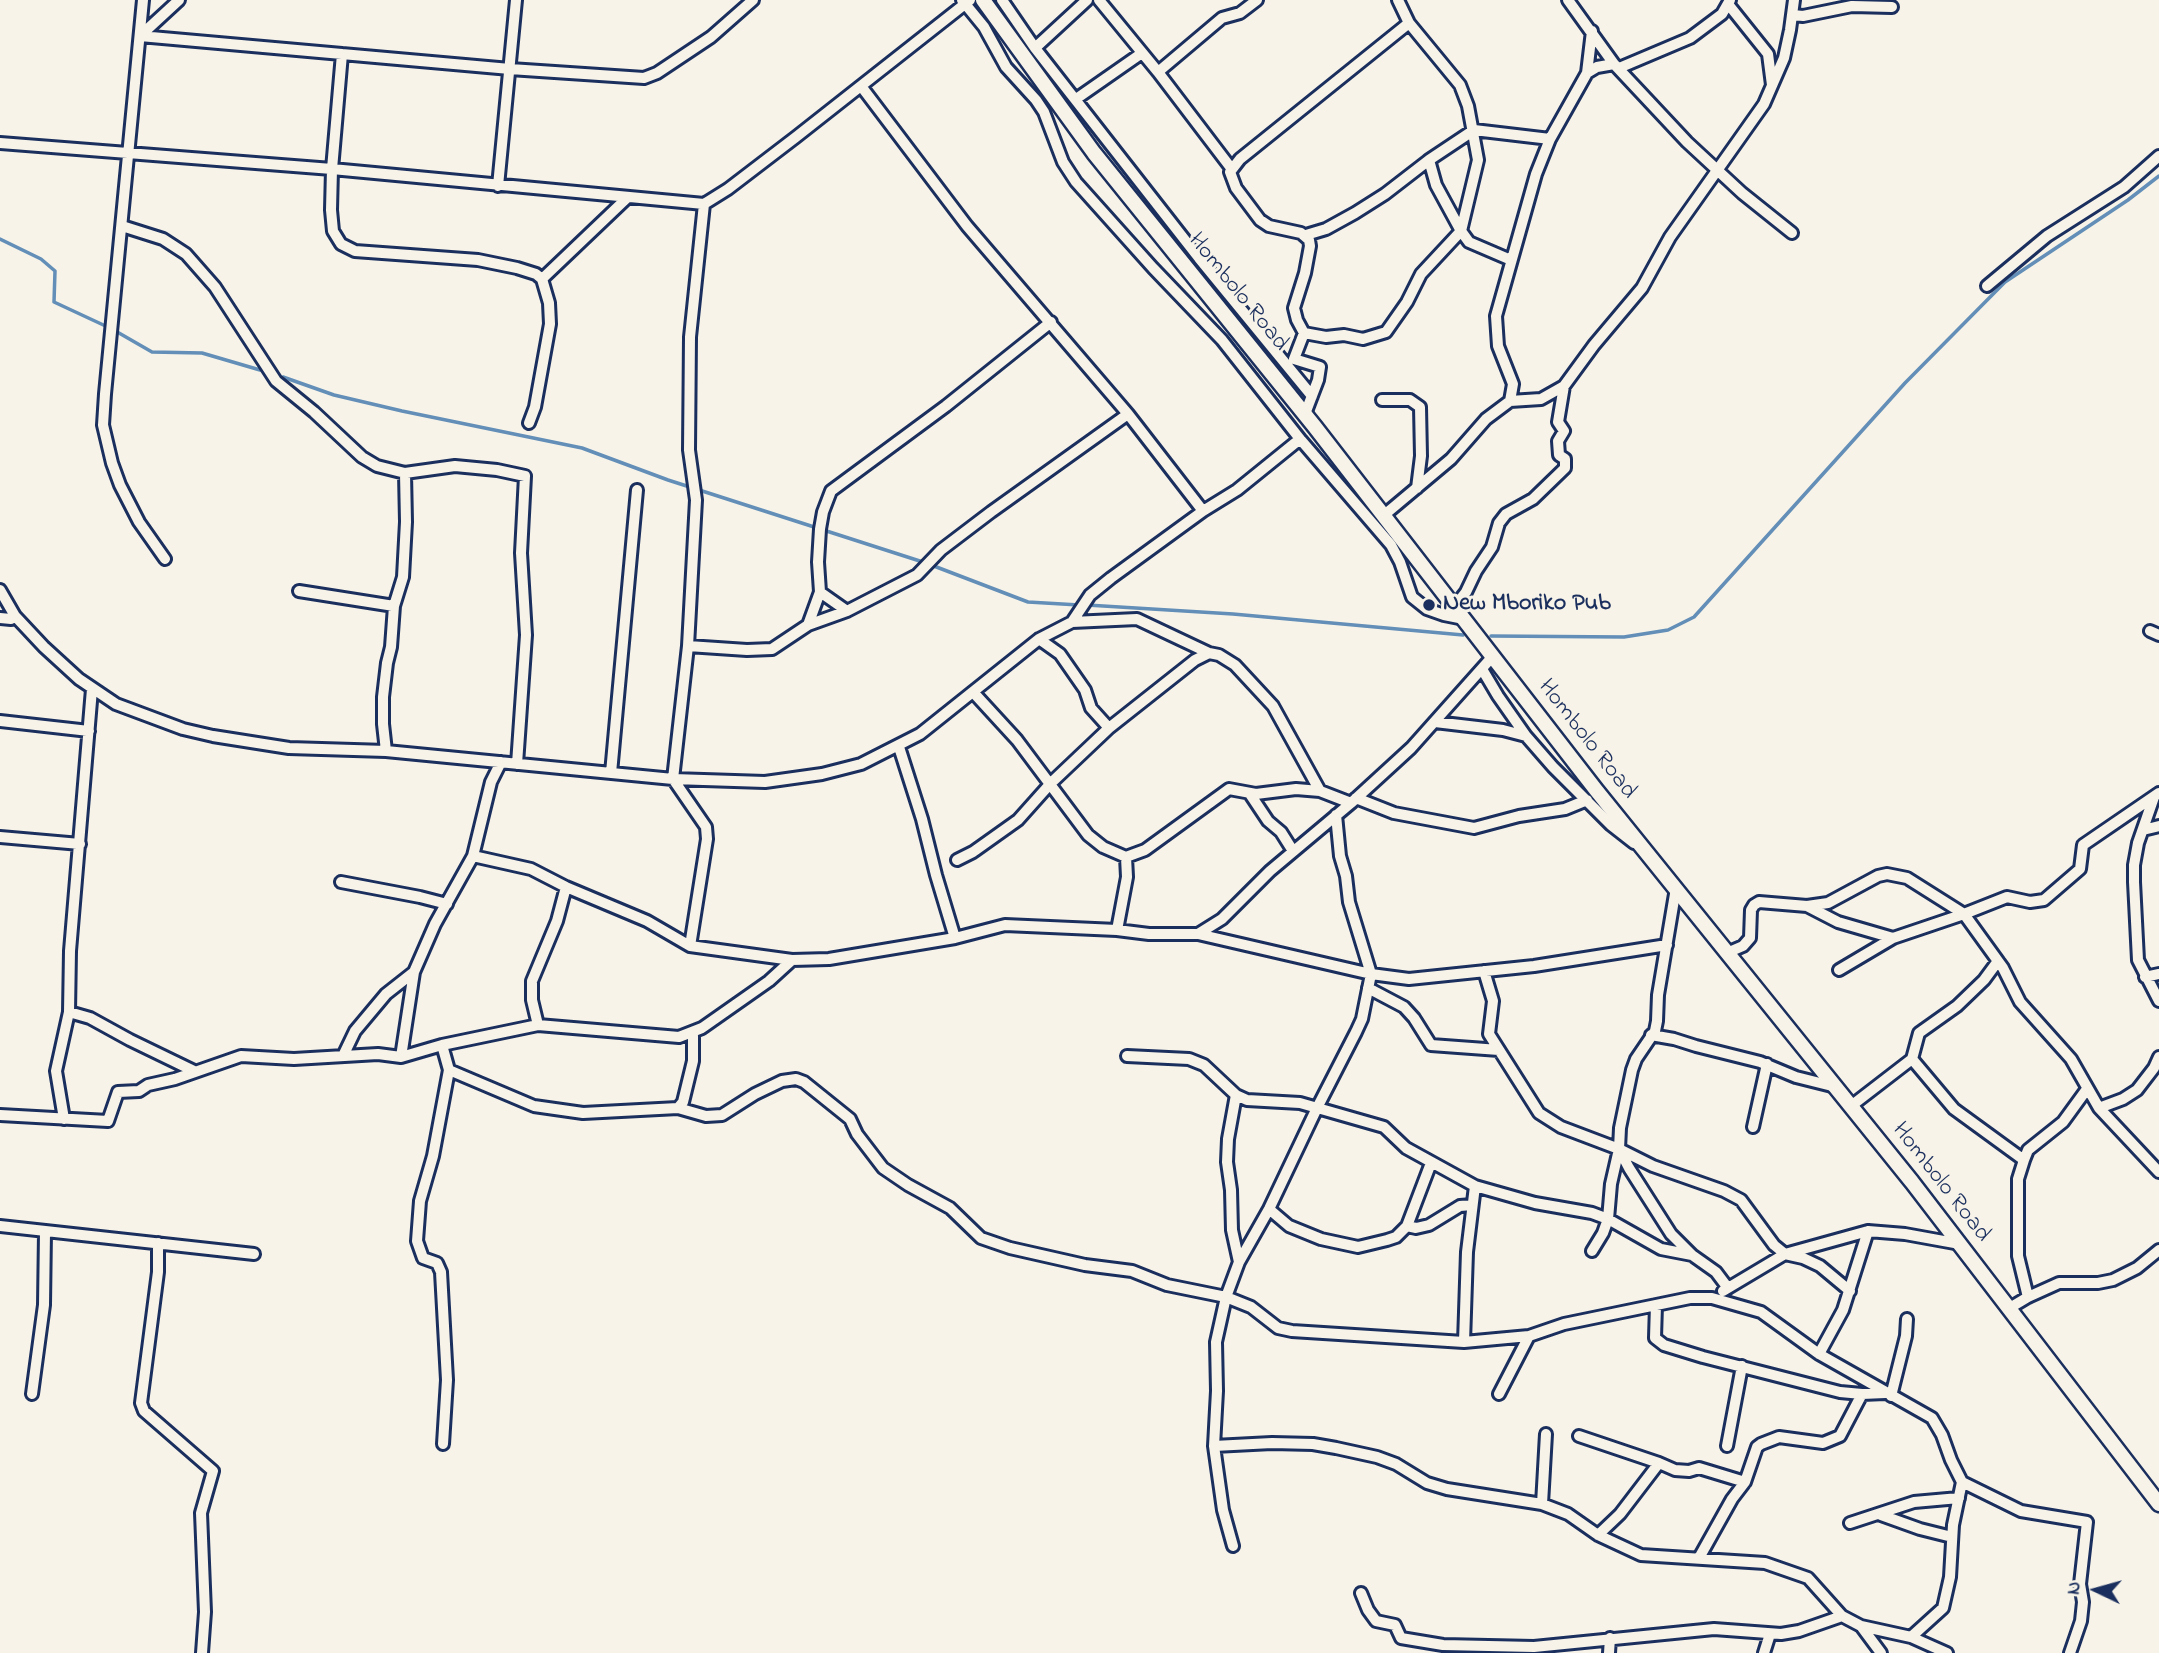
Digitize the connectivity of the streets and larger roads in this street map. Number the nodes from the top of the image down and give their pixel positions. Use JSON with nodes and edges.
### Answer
{"nodes":[{"id":1,"x":143,"y":0,"type":"edge"},
{"id":2,"x":179,"y":0,"type":"edge"},
{"id":3,"x":516,"y":0,"type":"edge"},
{"id":4,"x":753,"y":0,"type":"edge"},
{"id":5,"x":983,"y":0,"type":"edge"},
{"id":6,"x":1002,"y":0,"type":"edge"},
{"id":7,"x":1087,"y":0,"type":"edge"},
{"id":8,"x":1099,"y":0,"type":"edge"},
{"id":9,"x":1257,"y":0,"type":"edge"},
{"id":10,"x":1398,"y":0,"type":"edge"},
{"id":11,"x":1568,"y":0,"type":"edge"},
{"id":12,"x":1794,"y":0,"type":"edge"},
{"id":13,"x":966,"y":1,"type":"edge"},
{"id":14,"x":1729,"y":2,"type":"edge"},
{"id":15,"x":1892,"y":7,"type":"dead end"},
{"id":16,"x":1793,"y":15,"type":"junction"},
{"id":17,"x":1409,"y":23,"type":"junction"},
{"id":18,"x":1592,"y":31,"type":"junction"},
{"id":19,"x":140,"y":36,"type":"junction"},
{"id":20,"x":1029,"y":52,"type":"junction"},
{"id":21,"x":1142,"y":53,"type":"junction"},
{"id":22,"x":342,"y":54,"type":"junction"},
{"id":23,"x":1616,"y":66,"type":"junction"},
{"id":24,"x":1006,"y":67,"type":"junction"},
{"id":25,"x":510,"y":69,"type":"junction"},
{"id":26,"x":1158,"y":72,"type":"junction"},
{"id":27,"x":1587,"y":73,"type":"junction"},
{"id":28,"x":861,"y":86,"type":"junction"},
{"id":29,"x":1773,"y":87,"type":"junction"},
{"id":30,"x":1076,"y":99,"type":"junction"},
{"id":31,"x":1474,"y":130,"type":"junction"},
{"id":32,"x":1550,"y":139,"type":"junction"},
{"id":33,"x":0,"y":143,"type":"edge"},
{"id":34,"x":129,"y":155,"type":"junction"},
{"id":35,"x":2159,"y":156,"type":"edge"},
{"id":36,"x":1429,"y":160,"type":"junction"},
{"id":37,"x":1231,"y":168,"type":"junction"},
{"id":38,"x":332,"y":169,"type":"junction"},
{"id":39,"x":1717,"y":170,"type":"junction"},
{"id":40,"x":498,"y":186,"type":"junction"},
{"id":41,"x":628,"y":197,"type":"junction"},
{"id":42,"x":704,"y":204,"type":"junction"},
{"id":43,"x":122,"y":226,"type":"junction"},
{"id":44,"x":1461,"y":232,"type":"junction"},
{"id":45,"x":1792,"y":233,"type":"dead end"},
{"id":46,"x":1306,"y":235,"type":"junction"},
{"id":47,"x":1511,"y":260,"type":"junction"},
{"id":48,"x":542,"y":279,"type":"junction"},
{"id":49,"x":1987,"y":286,"type":"dead end"},
{"id":50,"x":1051,"y":322,"type":"junction"},
{"id":51,"x":1304,"y":333,"type":"junction"},
{"id":52,"x":1564,"y":386,"type":"junction"},
{"id":53,"x":1312,"y":396,"type":"junction"},
{"id":54,"x":1382,"y":400,"type":"dead end"},
{"id":55,"x":1510,"y":401,"type":"junction"},
{"id":56,"x":1128,"y":414,"type":"junction"},
{"id":57,"x":1305,"y":414,"type":"junction"},
{"id":58,"x":529,"y":423,"type":"dead end"},
{"id":59,"x":1300,"y":439,"type":"junction"},
{"id":60,"x":405,"y":473,"type":"junction"},
{"id":61,"x":1417,"y":488,"type":"junction"},
{"id":62,"x":637,"y":490,"type":"dead end"},
{"id":63,"x":1202,"y":511,"type":"junction"},
{"id":64,"x":1383,"y":516,"type":"junction"},
{"id":65,"x":165,"y":559,"type":"dead end"},
{"id":66,"x":0,"y":590,"type":"edge"},
{"id":67,"x":299,"y":591,"type":"dead end"},
{"id":68,"x":820,"y":592,"type":"junction"},
{"id":69,"x":394,"y":606,"type":"junction"},
{"id":70,"x":1455,"y":606,"type":"junction"},
{"id":71,"x":847,"y":611,"type":"junction"},
{"id":72,"x":15,"y":616,"type":"junction"},
{"id":73,"x":0,"y":618,"type":"edge"},
{"id":74,"x":1464,"y":619,"type":"junction"},
{"id":75,"x":1072,"y":622,"type":"junction"},
{"id":76,"x":808,"y":625,"type":"junction"},
{"id":77,"x":1039,"y":639,"type":"junction"},
{"id":78,"x":688,"y":646,"type":"junction"},
{"id":79,"x":1209,"y":653,"type":"junction"},
{"id":80,"x":1493,"y":656,"type":"junction"},
{"id":81,"x":1482,"y":668,"type":"junction"},
{"id":82,"x":92,"y":689,"type":"junction"},
{"id":83,"x":973,"y":692,"type":"junction"},
{"id":84,"x":0,"y":721,"type":"edge"},
{"id":85,"x":1435,"y":722,"type":"junction"},
{"id":86,"x":1109,"y":729,"type":"junction"},
{"id":87,"x":89,"y":731,"type":"junction"},
{"id":88,"x":1526,"y":736,"type":"junction"},
{"id":89,"x":898,"y":747,"type":"junction"},
{"id":90,"x":386,"y":751,"type":"junction"},
{"id":91,"x":501,"y":762,"type":"junction"},
{"id":92,"x":517,"y":764,"type":"junction"},
{"id":93,"x":611,"y":773,"type":"junction"},
{"id":94,"x":673,"y":779,"type":"junction"},
{"id":95,"x":1051,"y":783,"type":"junction"},
{"id":96,"x":1320,"y":791,"type":"junction"},
{"id":97,"x":1250,"y":794,"type":"junction"},
{"id":98,"x":2157,"y":795,"type":"edge"},
{"id":99,"x":1587,"y":800,"type":"junction"},
{"id":100,"x":1353,"y":801,"type":"junction"},
{"id":101,"x":1336,"y":815,"type":"junction"},
{"id":102,"x":2128,"y":816,"type":"junction"},
{"id":103,"x":2159,"y":825,"type":"edge"},
{"id":104,"x":2143,"y":830,"type":"junction"},
{"id":105,"x":0,"y":837,"type":"edge"},
{"id":106,"x":2138,"y":843,"type":"junction"},
{"id":107,"x":80,"y":844,"type":"junction"},
{"id":108,"x":1293,"y":851,"type":"junction"},
{"id":109,"x":1644,"y":851,"type":"junction"},
{"id":110,"x":472,"y":856,"type":"junction"},
{"id":111,"x":1125,"y":856,"type":"junction"},
{"id":112,"x":957,"y":860,"type":"dead end"},
{"id":113,"x":341,"y":882,"type":"dead end"},
{"id":114,"x":566,"y":887,"type":"junction"},
{"id":115,"x":1676,"y":888,"type":"junction"},
{"id":116,"x":447,"y":904,"type":"junction"},
{"id":117,"x":1807,"y":906,"type":"junction"},
{"id":118,"x":1964,"y":914,"type":"junction"},
{"id":119,"x":1117,"y":930,"type":"junction"},
{"id":120,"x":1198,"y":934,"type":"junction"},
{"id":121,"x":955,"y":938,"type":"junction"},
{"id":122,"x":1893,"y":938,"type":"junction"},
{"id":123,"x":1667,"y":945,"type":"junction"},
{"id":124,"x":690,"y":946,"type":"junction"},
{"id":125,"x":1729,"y":952,"type":"junction"},
{"id":126,"x":792,"y":960,"type":"junction"},
{"id":127,"x":1998,"y":961,"type":"junction"},
{"id":128,"x":1839,"y":970,"type":"dead end"},
{"id":129,"x":1483,"y":971,"type":"junction"},
{"id":130,"x":414,"y":972,"type":"junction"},
{"id":131,"x":1371,"y":974,"type":"junction"},
{"id":132,"x":2159,"y":974,"type":"edge"},
{"id":133,"x":2145,"y":976,"type":"junction"},
{"id":134,"x":1368,"y":988,"type":"junction"},
{"id":135,"x":2159,"y":1001,"type":"edge"},
{"id":136,"x":69,"y":1012,"type":"junction"},
{"id":137,"x":538,"y":1025,"type":"junction"},
{"id":138,"x":693,"y":1033,"type":"junction"},
{"id":139,"x":1651,"y":1035,"type":"junction"},
{"id":140,"x":442,"y":1045,"type":"junction"},
{"id":141,"x":1499,"y":1050,"type":"junction"},
{"id":142,"x":343,"y":1056,"type":"junction"},
{"id":143,"x":1127,"y":1056,"type":"dead end"},
{"id":144,"x":401,"y":1057,"type":"junction"},
{"id":145,"x":2159,"y":1057,"type":"edge"},
{"id":146,"x":1912,"y":1059,"type":"junction"},
{"id":147,"x":1768,"y":1064,"type":"junction"},
{"id":148,"x":449,"y":1070,"type":"junction"},
{"id":149,"x":194,"y":1071,"type":"junction"},
{"id":150,"x":1836,"y":1087,"type":"junction"},
{"id":151,"x":2087,"y":1089,"type":"junction"},
{"id":152,"x":1236,"y":1095,"type":"junction"},
{"id":153,"x":1851,"y":1106,"type":"junction"},
{"id":154,"x":678,"y":1108,"type":"junction"},
{"id":155,"x":1317,"y":1108,"type":"junction"},
{"id":156,"x":2099,"y":1108,"type":"junction"},
{"id":157,"x":0,"y":1115,"type":"edge"},
{"id":158,"x":64,"y":1119,"type":"junction"},
{"id":159,"x":1753,"y":1127,"type":"dead end"},
{"id":160,"x":1619,"y":1149,"type":"junction"},
{"id":161,"x":2024,"y":1160,"type":"junction"},
{"id":162,"x":1431,"y":1163,"type":"junction"},
{"id":163,"x":2159,"y":1172,"type":"edge"},
{"id":164,"x":1475,"y":1186,"type":"junction"},
{"id":165,"x":1472,"y":1205,"type":"junction"},
{"id":166,"x":1269,"y":1209,"type":"junction"},
{"id":167,"x":1608,"y":1219,"type":"junction"},
{"id":168,"x":0,"y":1226,"type":"edge"},
{"id":169,"x":1407,"y":1226,"type":"junction"},
{"id":170,"x":1868,"y":1231,"type":"junction"},
{"id":171,"x":45,"y":1232,"type":"junction"},
{"id":172,"x":158,"y":1243,"type":"junction"},
{"id":173,"x":1960,"y":1244,"type":"junction"},
{"id":174,"x":2159,"y":1250,"type":"edge"},
{"id":175,"x":1592,"y":1251,"type":"dead end"},
{"id":176,"x":254,"y":1254,"type":"dead end"},
{"id":177,"x":1786,"y":1254,"type":"junction"},
{"id":178,"x":1692,"y":1255,"type":"junction"},
{"id":179,"x":1239,"y":1262,"type":"junction"},
{"id":180,"x":1728,"y":1288,"type":"junction"},
{"id":181,"x":1850,"y":1291,"type":"junction"},
{"id":182,"x":1226,"y":1297,"type":"junction"},
{"id":183,"x":2028,"y":1297,"type":"junction"},
{"id":184,"x":1712,"y":1298,"type":"junction"},
{"id":185,"x":1656,"y":1305,"type":"junction"},
{"id":186,"x":2008,"y":1310,"type":"junction"},
{"id":187,"x":1907,"y":1319,"type":"dead end"},
{"id":188,"x":1529,"y":1336,"type":"junction"},
{"id":189,"x":1464,"y":1342,"type":"junction"},
{"id":190,"x":1819,"y":1354,"type":"junction"},
{"id":191,"x":1742,"y":1366,"type":"junction"},
{"id":192,"x":32,"y":1394,"type":"dead end"},
{"id":193,"x":1499,"y":1394,"type":"dead end"},
{"id":194,"x":1862,"y":1394,"type":"junction"},
{"id":195,"x":1888,"y":1394,"type":"junction"},
{"id":196,"x":1546,"y":1434,"type":"dead end"},
{"id":197,"x":1579,"y":1436,"type":"dead end"},
{"id":198,"x":443,"y":1444,"type":"dead end"},
{"id":199,"x":1214,"y":1446,"type":"junction"},
{"id":200,"x":1727,"y":1446,"type":"dead end"},
{"id":201,"x":1659,"y":1463,"type":"junction"},
{"id":202,"x":1745,"y":1482,"type":"junction"},
{"id":203,"x":1962,"y":1482,"type":"junction"},
{"id":204,"x":1959,"y":1498,"type":"junction"},
{"id":205,"x":1542,"y":1504,"type":"junction"},
{"id":206,"x":2159,"y":1504,"type":"edge"},
{"id":207,"x":1881,"y":1514,"type":"junction"},
{"id":208,"x":1850,"y":1523,"type":"dead end"},
{"id":209,"x":1598,"y":1535,"type":"junction"},
{"id":210,"x":1952,"y":1538,"type":"junction"},
{"id":211,"x":1233,"y":1546,"type":"dead end"},
{"id":212,"x":1699,"y":1558,"type":"junction"},
{"id":213,"x":1361,"y":1593,"type":"dead end"},
{"id":214,"x":1842,"y":1616,"type":"junction"},
{"id":215,"x":1861,"y":1626,"type":"junction"},
{"id":216,"x":1770,"y":1634,"type":"junction"},
{"id":217,"x":1911,"y":1637,"type":"junction"},
{"id":218,"x":1610,"y":1638,"type":"junction"},
{"id":219,"x":202,"y":1653,"type":"edge"},
{"id":220,"x":1609,"y":1653,"type":"edge"},
{"id":221,"x":1763,"y":1653,"type":"edge"},
{"id":222,"x":1881,"y":1653,"type":"edge"},
{"id":223,"x":1947,"y":1653,"type":"edge"},
{"id":224,"x":2070,"y":1653,"type":"edge"}],
"edges":[{"from":1,"to":19,"type":"street"},
{"from":2,"to":19,"type":"street"},
{"from":3,"to":25,"type":"street"},
{"from":4,"to":25,"type":"street"},
{"from":5,"to":20,"type":"street","name":"Hombolo Road"},
{"from":6,"to":20,"type":"street"},
{"from":7,"to":20,"type":"street"},
{"from":8,"to":21,"type":"street"},
{"from":9,"to":26,"type":"street"},
{"from":10,"to":17,"type":"street"},
{"from":11,"to":18,"type":"street"},
{"from":12,"to":16,"type":"street"},
{"from":13,"to":24,"type":"street"},
{"from":13,"to":28,"type":"street"},
{"from":14,"to":23,"type":"street"},
{"from":14,"to":29,"type":"street"},
{"from":15,"to":16,"type":"street"},
{"from":16,"to":29,"type":"street"},
{"from":17,"to":31,"type":"street"},
{"from":17,"to":37,"type":"street"},
{"from":18,"to":23,"type":"street"},
{"from":18,"to":27,"type":"street"},
{"from":19,"to":22,"type":"street"},
{"from":19,"to":34,"type":"street"},
{"from":20,"to":24,"type":"street"},
{"from":20,"to":30,"type":"street"},
{"from":20,"to":57,"type":"street","name":"Hombolo Road"},
{"from":21,"to":26,"type":"street"},
{"from":21,"to":30,"type":"street"},
{"from":22,"to":25,"type":"street"},
{"from":22,"to":38,"type":"street"},
{"from":23,"to":27,"type":"street"},
{"from":23,"to":39,"type":"street"},
{"from":24,"to":59,"type":"street"},
{"from":25,"to":40,"type":"street"},
{"from":26,"to":37,"type":"street"},
{"from":27,"to":32,"type":"street"},
{"from":28,"to":42,"type":"street"},
{"from":28,"to":50,"type":"street"},
{"from":29,"to":39,"type":"street"},
{"from":30,"to":53,"type":"street"},
{"from":31,"to":32,"type":"street"},
{"from":31,"to":36,"type":"street"},
{"from":31,"to":44,"type":"street"},
{"from":32,"to":47,"type":"street"},
{"from":33,"to":34,"type":"street"},
{"from":34,"to":38,"type":"street"},
{"from":34,"to":43,"type":"street"},
{"from":35,"to":49,"type":"street"},
{"from":36,"to":44,"type":"street"},
{"from":36,"to":46,"type":"street"},
{"from":37,"to":46,"type":"street"},
{"from":38,"to":40,"type":"street"},
{"from":38,"to":48,"type":"street"},
{"from":39,"to":45,"type":"street"},
{"from":39,"to":52,"type":"street"},
{"from":40,"to":41,"type":"street"},
{"from":41,"to":42,"type":"street"},
{"from":41,"to":48,"type":"street"},
{"from":42,"to":78,"type":"street"},
{"from":43,"to":60,"type":"street"},
{"from":43,"to":65,"type":"street"},
{"from":44,"to":47,"type":"street"},
{"from":44,"to":51,"type":"street"},
{"from":46,"to":51,"type":"street"},
{"from":47,"to":55,"type":"street"},
{"from":48,"to":58,"type":"street"},
{"from":50,"to":56,"type":"street"},
{"from":50,"to":68,"type":"street"},
{"from":51,"to":53,"type":"street"},
{"from":52,"to":55,"type":"street"},
{"from":52,"to":70,"type":"street"},
{"from":53,"to":57,"type":"street"},
{"from":54,"to":61,"type":"street"},
{"from":55,"to":61,"type":"street"},
{"from":56,"to":63,"type":"street"},
{"from":56,"to":71,"type":"street"},
{"from":57,"to":64,"type":"street","name":"Hombolo Road"},
{"from":59,"to":63,"type":"street"},
{"from":59,"to":74,"type":"street"},
{"from":60,"to":69,"type":"street"},
{"from":60,"to":92,"type":"street"},
{"from":61,"to":64,"type":"street"},
{"from":62,"to":93,"type":"street"},
{"from":63,"to":75,"type":"street"},
{"from":64,"to":70,"type":"street","name":"Hombolo Road"},
{"from":66,"to":72,"type":"street"},
{"from":67,"to":69,"type":"street"},
{"from":68,"to":71,"type":"street"},
{"from":68,"to":76,"type":"street"},
{"from":69,"to":90,"type":"street"},
{"from":70,"to":74,"type":"street","name":"Hombolo Road"},
{"from":71,"to":76,"type":"street"},
{"from":72,"to":73,"type":"street"},
{"from":72,"to":82,"type":"street"},
{"from":74,"to":80,"type":"street","name":"Hombolo Road"},
{"from":75,"to":77,"type":"street"},
{"from":75,"to":79,"type":"street"},
{"from":76,"to":78,"type":"street"},
{"from":77,"to":83,"type":"street"},
{"from":77,"to":86,"type":"street"},
{"from":78,"to":94,"type":"street"},
{"from":79,"to":86,"type":"street"},
{"from":79,"to":96,"type":"street"},
{"from":80,"to":81,"type":"street"},
{"from":80,"to":109,"type":"street","name":"Hombolo Road"},
{"from":81,"to":85,"type":"street"},
{"from":81,"to":88,"type":"street"},
{"from":82,"to":87,"type":"street"},
{"from":82,"to":90,"type":"street"},
{"from":83,"to":89,"type":"street"},
{"from":83,"to":95,"type":"street"},
{"from":84,"to":87,"type":"street"},
{"from":85,"to":88,"type":"street"},
{"from":85,"to":100,"type":"street"},
{"from":86,"to":95,"type":"street"},
{"from":87,"to":107,"type":"street"},
{"from":88,"to":99,"type":"street"},
{"from":89,"to":94,"type":"street"},
{"from":89,"to":121,"type":"street"},
{"from":90,"to":91,"type":"street"},
{"from":91,"to":92,"type":"street"},
{"from":91,"to":110,"type":"street"},
{"from":92,"to":93,"type":"street"},
{"from":93,"to":94,"type":"street"},
{"from":94,"to":124,"type":"street"},
{"from":95,"to":111,"type":"street"},
{"from":95,"to":112,"type":"street"},
{"from":96,"to":97,"type":"street"},
{"from":96,"to":100,"type":"street"},
{"from":97,"to":108,"type":"street"},
{"from":97,"to":111,"type":"street"},
{"from":98,"to":102,"type":"street"},
{"from":98,"to":104,"type":"street"},
{"from":99,"to":100,"type":"street"},
{"from":99,"to":109,"type":"street"},
{"from":100,"to":101,"type":"street"},
{"from":101,"to":108,"type":"street"},
{"from":101,"to":131,"type":"street"},
{"from":102,"to":106,"type":"street"},
{"from":102,"to":118,"type":"street"},
{"from":103,"to":104,"type":"street"},
{"from":104,"to":106,"type":"street"},
{"from":105,"to":107,"type":"street"},
{"from":106,"to":133,"type":"street"},
{"from":107,"to":136,"type":"street"},
{"from":108,"to":120,"type":"street"},
{"from":109,"to":115,"type":"street","name":"Hombolo Road"},
{"from":110,"to":114,"type":"street"},
{"from":110,"to":116,"type":"street"},
{"from":111,"to":119,"type":"street"},
{"from":113,"to":116,"type":"street"},
{"from":114,"to":124,"type":"street"},
{"from":114,"to":137,"type":"street"},
{"from":115,"to":123,"type":"street"},
{"from":115,"to":125,"type":"street","name":"Hombolo Road"},
{"from":116,"to":130,"type":"street"},
{"from":117,"to":118,"type":"street"},
{"from":117,"to":122,"type":"street"},
{"from":117,"to":125,"type":"street"},
{"from":118,"to":122,"type":"street"},
{"from":118,"to":127,"type":"street"},
{"from":119,"to":120,"type":"street"},
{"from":119,"to":121,"type":"street"},
{"from":120,"to":131,"type":"street"},
{"from":121,"to":126,"type":"street"},
{"from":122,"to":128,"type":"street"},
{"from":123,"to":129,"type":"street"},
{"from":123,"to":139,"type":"street"},
{"from":124,"to":126,"type":"street"},
{"from":125,"to":150,"type":"street","name":"Hombolo Road"},
{"from":126,"to":138,"type":"street"},
{"from":127,"to":146,"type":"street"},
{"from":127,"to":151,"type":"street"},
{"from":129,"to":131,"type":"street"},
{"from":129,"to":141,"type":"street"},
{"from":130,"to":142,"type":"street"},
{"from":130,"to":144,"type":"street"},
{"from":131,"to":134,"type":"street"},
{"from":132,"to":133,"type":"street"},
{"from":133,"to":135,"type":"street"},
{"from":134,"to":141,"type":"street"},
{"from":134,"to":155,"type":"street"},
{"from":136,"to":149,"type":"street"},
{"from":136,"to":158,"type":"street"},
{"from":137,"to":138,"type":"street"},
{"from":137,"to":140,"type":"street"},
{"from":138,"to":154,"type":"street"},
{"from":139,"to":147,"type":"street"},
{"from":139,"to":160,"type":"street"},
{"from":140,"to":144,"type":"street"},
{"from":140,"to":148,"type":"street"},
{"from":141,"to":160,"type":"street"},
{"from":142,"to":144,"type":"street"},
{"from":142,"to":149,"type":"street"},
{"from":143,"to":152,"type":"street"},
{"from":145,"to":156,"type":"street"},
{"from":146,"to":153,"type":"street"},
{"from":146,"to":161,"type":"street"},
{"from":147,"to":150,"type":"street"},
{"from":147,"to":159,"type":"street"},
{"from":148,"to":154,"type":"street"},
{"from":148,"to":198,"type":"street"},
{"from":149,"to":158,"type":"street"},
{"from":150,"to":153,"type":"street","name":"Hombolo Road"},
{"from":151,"to":156,"type":"street"},
{"from":151,"to":161,"type":"street"},
{"from":152,"to":155,"type":"street"},
{"from":152,"to":179,"type":"street"},
{"from":153,"to":173,"type":"street","name":"Hombolo Road"},
{"from":154,"to":182,"type":"street"},
{"from":155,"to":162,"type":"street"},
{"from":155,"to":166,"type":"street"},
{"from":156,"to":163,"type":"street"},
{"from":157,"to":158,"type":"street"},
{"from":160,"to":167,"type":"street"},
{"from":160,"to":177,"type":"street"},
{"from":160,"to":178,"type":"street"},
{"from":161,"to":183,"type":"street"},
{"from":162,"to":164,"type":"street"},
{"from":162,"to":169,"type":"street"},
{"from":164,"to":165,"type":"street"},
{"from":164,"to":167,"type":"street"},
{"from":165,"to":169,"type":"street"},
{"from":165,"to":189,"type":"street"},
{"from":166,"to":169,"type":"street"},
{"from":166,"to":179,"type":"street"},
{"from":167,"to":175,"type":"street"},
{"from":167,"to":178,"type":"street"},
{"from":168,"to":171,"type":"street"},
{"from":170,"to":173,"type":"street"},
{"from":170,"to":177,"type":"street"},
{"from":170,"to":181,"type":"street"},
{"from":171,"to":172,"type":"street"},
{"from":171,"to":192,"type":"street"},
{"from":172,"to":176,"type":"street"},
{"from":172,"to":219,"type":"street"},
{"from":173,"to":186,"type":"street","name":"Hombolo Road"},
{"from":174,"to":183,"type":"street"},
{"from":177,"to":180,"type":"street"},
{"from":177,"to":181,"type":"street"},
{"from":178,"to":180,"type":"street"},
{"from":179,"to":182,"type":"street"},
{"from":180,"to":184,"type":"street"},
{"from":181,"to":190,"type":"street"},
{"from":182,"to":189,"type":"street"},
{"from":182,"to":199,"type":"street"},
{"from":183,"to":186,"type":"street"},
{"from":184,"to":185,"type":"street"},
{"from":184,"to":190,"type":"street"},
{"from":185,"to":188,"type":"street"},
{"from":185,"to":191,"type":"street"},
{"from":186,"to":206,"type":"street","name":"Hombolo Road"},
{"from":187,"to":195,"type":"street"},
{"from":188,"to":189,"type":"street"},
{"from":188,"to":193,"type":"street"},
{"from":190,"to":195,"type":"street"},
{"from":191,"to":194,"type":"street"},
{"from":191,"to":200,"type":"street"},
{"from":194,"to":195,"type":"street"},
{"from":194,"to":202,"type":"street"},
{"from":195,"to":203,"type":"street"},
{"from":196,"to":205,"type":"street"},
{"from":197,"to":201,"type":"street"},
{"from":199,"to":205,"type":"street"},
{"from":199,"to":211,"type":"street"},
{"from":201,"to":202,"type":"street"},
{"from":201,"to":209,"type":"street"},
{"from":202,"to":212,"type":"street"},
{"from":203,"to":204,"type":"street"},
{"from":203,"to":224,"type":"street"},
{"from":204,"to":207,"type":"street"},
{"from":204,"to":210,"type":"street"},
{"from":205,"to":209,"type":"street"},
{"from":207,"to":208,"type":"street"},
{"from":207,"to":210,"type":"street"},
{"from":209,"to":212,"type":"street"},
{"from":210,"to":217,"type":"street"},
{"from":212,"to":214,"type":"street"},
{"from":213,"to":218,"type":"street"},
{"from":214,"to":215,"type":"street"},
{"from":214,"to":216,"type":"street"},
{"from":215,"to":217,"type":"street"},
{"from":215,"to":222,"type":"street"},
{"from":216,"to":218,"type":"street"},
{"from":216,"to":221,"type":"street"},
{"from":217,"to":223,"type":"street"},
{"from":218,"to":220,"type":"street"}]}
